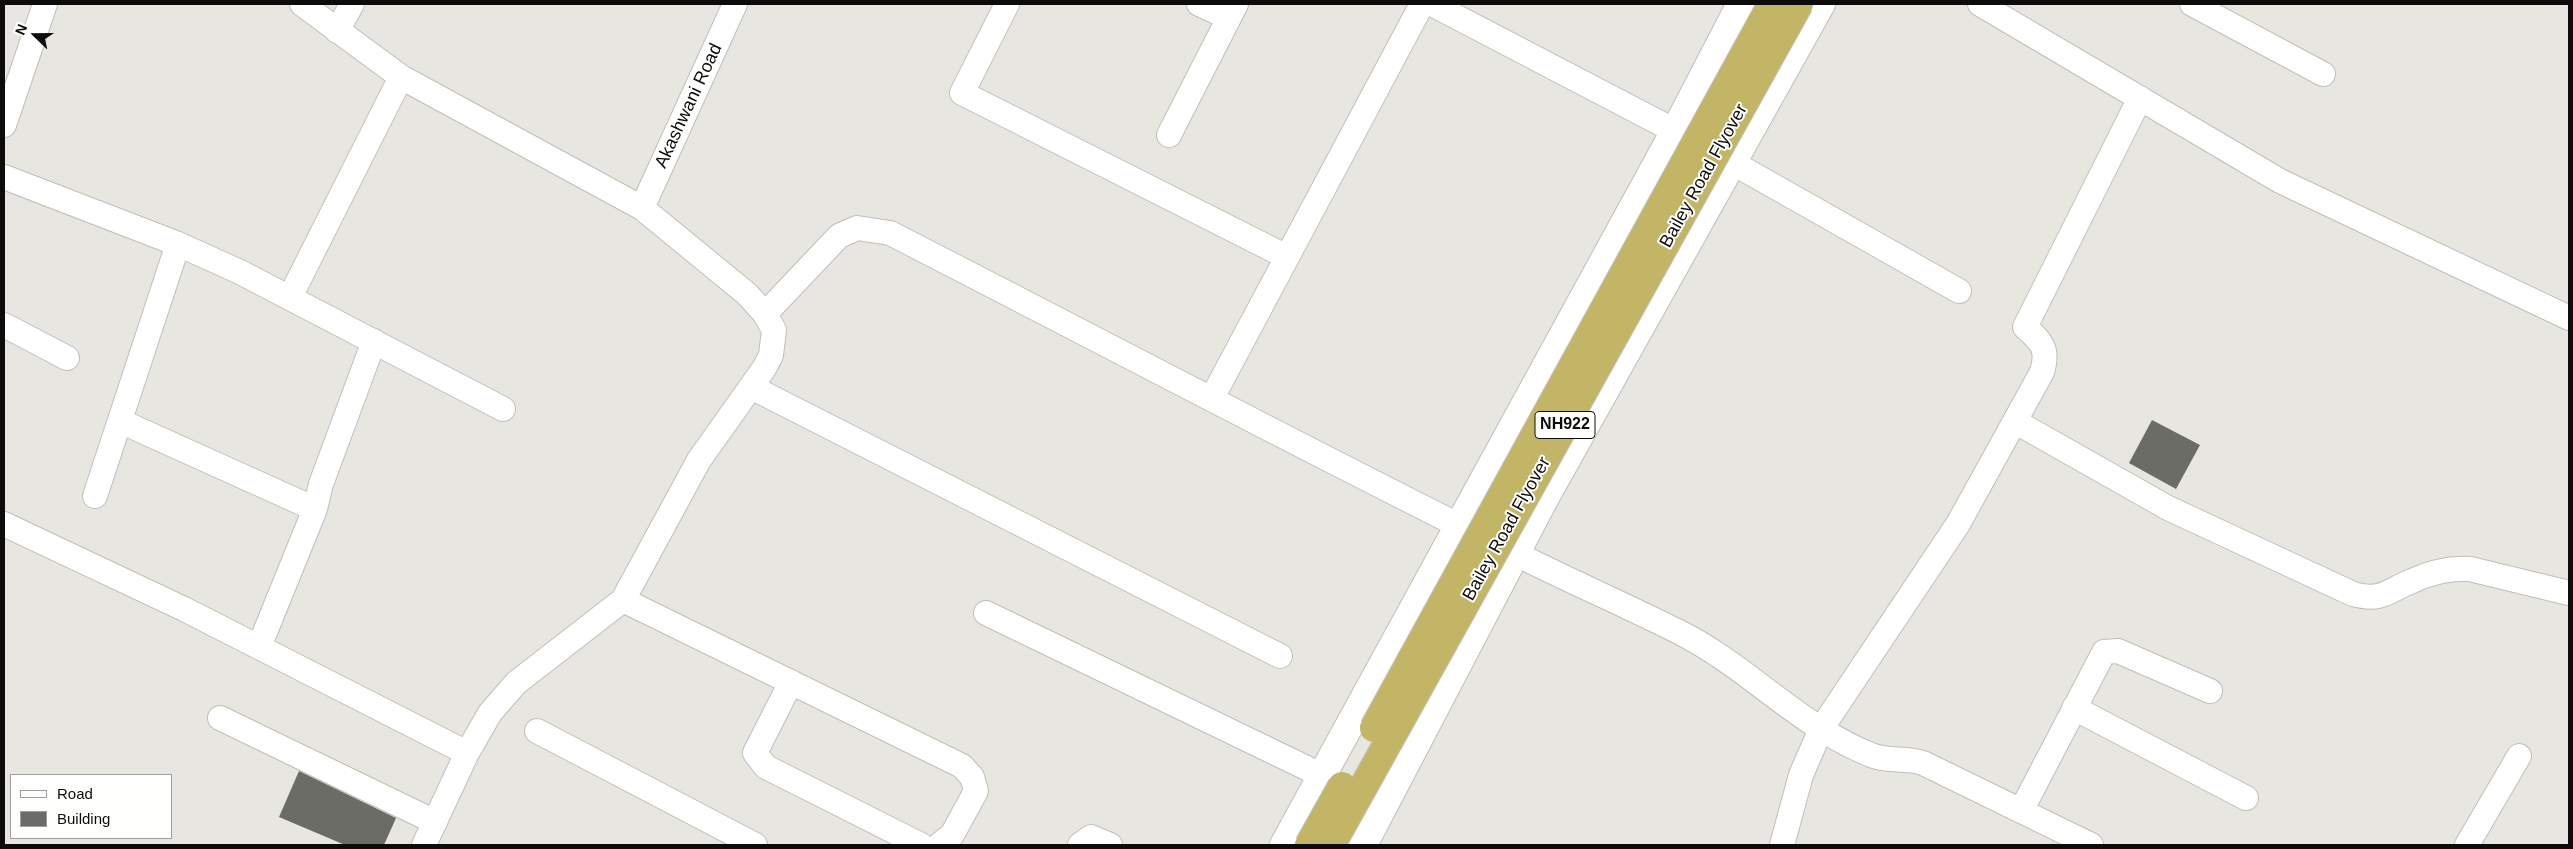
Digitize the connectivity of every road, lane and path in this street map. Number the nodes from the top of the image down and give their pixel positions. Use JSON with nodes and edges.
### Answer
{"nodes":[{"id":1,"x":45,"y":4,"type":"edge"},
{"id":2,"x":302,"y":4,"type":"edge"},
{"id":3,"x":352,"y":4,"type":"edge"},
{"id":4,"x":735,"y":4,"type":"edge"},
{"id":5,"x":1007,"y":4,"type":"edge"},
{"id":6,"x":1199,"y":4,"type":"edge"},
{"id":7,"x":1422,"y":4,"type":"edge"},
{"id":8,"x":1432,"y":4,"type":"edge"},
{"id":9,"x":1742,"y":4,"type":"edge"},
{"id":10,"x":1772,"y":4,"type":"edge"},
{"id":11,"x":1799,"y":4,"type":"edge"},
{"id":12,"x":1821,"y":4,"type":"edge"},
{"id":13,"x":1980,"y":4,"type":"edge"},
{"id":14,"x":2192,"y":4,"type":"edge"},
{"id":15,"x":1232,"y":11,"type":"edge"},
{"id":16,"x":337,"y":31,"type":"junction"},
{"id":17,"x":2322,"y":74,"type":"dead end"},
{"id":18,"x":401,"y":77,"type":"junction"},
{"id":19,"x":2140,"y":98,"type":"junction"},
{"id":20,"x":4,"y":125,"type":"edge"},
{"id":21,"x":1675,"y":131,"type":"junction"},
{"id":22,"x":1169,"y":135,"type":"dead end"},
{"id":23,"x":1733,"y":163,"type":"junction"},
{"id":24,"x":4,"y":177,"type":"edge"},
{"id":25,"x":642,"y":208,"type":"junction"},
{"id":26,"x":178,"y":244,"type":"junction"},
{"id":27,"x":1287,"y":257,"type":"junction"},
{"id":28,"x":1958,"y":291,"type":"dead end"},
{"id":29,"x":290,"y":297,"type":"junction"},
{"id":30,"x":765,"y":314,"type":"junction"},
{"id":31,"x":2569,"y":318,"type":"edge"},
{"id":32,"x":4,"y":326,"type":"edge"},
{"id":33,"x":374,"y":341,"type":"junction"},
{"id":34,"x":67,"y":358,"type":"dead end"},
{"id":35,"x":751,"y":387,"type":"junction"},
{"id":36,"x":1212,"y":398,"type":"junction"},
{"id":37,"x":503,"y":409,"type":"dead end"},
{"id":38,"x":120,"y":421,"type":"junction"},
{"id":39,"x":2016,"y":422,"type":"junction"},
{"id":40,"x":95,"y":496,"type":"dead end"},
{"id":41,"x":314,"y":509,"type":"junction"},
{"id":42,"x":4,"y":524,"type":"edge"},
{"id":43,"x":1460,"y":526,"type":"junction"},
{"id":44,"x":1516,"y":554,"type":"junction"},
{"id":45,"x":2569,"y":593,"type":"edge"},
{"id":46,"x":623,"y":600,"type":"junction"},
{"id":47,"x":986,"y":613,"type":"dead end"},
{"id":48,"x":258,"y":647,"type":"junction"},
{"id":49,"x":1280,"y":656,"type":"dead end"},
{"id":50,"x":791,"y":682,"type":"junction"},
{"id":51,"x":2210,"y":691,"type":"dead end"},
{"id":52,"x":2074,"y":708,"type":"junction"},
{"id":53,"x":220,"y":718,"type":"dead end"},
{"id":54,"x":1821,"y":729,"type":"junction"},
{"id":55,"x":537,"y":731,"type":"dead end"},
{"id":56,"x":467,"y":753,"type":"junction"},
{"id":57,"x":2519,"y":756,"type":"dead end"},
{"id":58,"x":1322,"y":776,"type":"junction"},
{"id":59,"x":2246,"y":798,"type":"dead end"},
{"id":60,"x":2021,"y":812,"type":"junction"},
{"id":61,"x":435,"y":822,"type":"junction"},
{"id":62,"x":1299,"y":842,"type":"edge"},
{"id":63,"x":424,"y":845,"type":"edge"},
{"id":64,"x":755,"y":845,"type":"edge"},
{"id":65,"x":922,"y":845,"type":"edge"},
{"id":66,"x":939,"y":845,"type":"edge"},
{"id":67,"x":1080,"y":845,"type":"edge"},
{"id":68,"x":1110,"y":845,"type":"edge"},
{"id":69,"x":1331,"y":845,"type":"edge"},
{"id":70,"x":1363,"y":845,"type":"edge"},
{"id":71,"x":1782,"y":845,"type":"edge"},
{"id":72,"x":2091,"y":845,"type":"edge"},
{"id":73,"x":2467,"y":845,"type":"edge"}],
"edges":[{"from":1,"to":20,"type":"street"},
{"from":2,"to":16,"type":"street"},
{"from":3,"to":16,"type":"street"},
{"from":4,"to":25,"type":"street","name":"Akashwani Road"},
{"from":5,"to":27,"type":"street"},
{"from":6,"to":15,"type":"street"},
{"from":7,"to":27,"type":"street"},
{"from":8,"to":21,"type":"street"},
{"from":9,"to":21,"type":"main road"},
{"from":10,"to":62,"type":"highway","name":"Bailey Road Flyover","number":"NH922","bridge":true},
{"from":11,"to":69,"type":"highway","name":"Bailey Road Flyover","number":"NH922","bridge":true},
{"from":12,"to":23,"type":"main road"},
{"from":13,"to":19,"type":"street"},
{"from":14,"to":17,"type":"street"},
{"from":15,"to":22,"type":"street"},
{"from":16,"to":18,"type":"street"},
{"from":18,"to":25,"type":"street"},
{"from":18,"to":29,"type":"street"},
{"from":19,"to":31,"type":"street"},
{"from":19,"to":39,"type":"street"},
{"from":21,"to":43,"type":"main road"},
{"from":23,"to":28,"type":"street"},
{"from":23,"to":44,"type":"main road"},
{"from":24,"to":26,"type":"street"},
{"from":25,"to":30,"type":"street"},
{"from":26,"to":29,"type":"street"},
{"from":26,"to":38,"type":"street"},
{"from":27,"to":36,"type":"street"},
{"from":29,"to":33,"type":"street"},
{"from":30,"to":35,"type":"street"},
{"from":30,"to":36,"type":"street"},
{"from":32,"to":34,"type":"street"},
{"from":33,"to":37,"type":"street"},
{"from":33,"to":41,"type":"street"},
{"from":35,"to":46,"type":"street"},
{"from":35,"to":49,"type":"street"},
{"from":36,"to":43,"type":"street"},
{"from":38,"to":40,"type":"street"},
{"from":38,"to":41,"type":"street"},
{"from":39,"to":45,"type":"street"},
{"from":39,"to":54,"type":"street"},
{"from":41,"to":48,"type":"street"},
{"from":42,"to":48,"type":"street"},
{"from":43,"to":44,"type":"street"},
{"from":43,"to":58,"type":"main road"},
{"from":44,"to":54,"type":"street"},
{"from":44,"to":70,"type":"main road"},
{"from":46,"to":50,"type":"street"},
{"from":46,"to":56,"type":"street"},
{"from":47,"to":58,"type":"street"},
{"from":48,"to":56,"type":"street"},
{"from":50,"to":65,"type":"street"},
{"from":50,"to":66,"type":"street"},
{"from":51,"to":52,"type":"street"},
{"from":52,"to":59,"type":"street"},
{"from":52,"to":60,"type":"street"},
{"from":53,"to":61,"type":"street"},
{"from":54,"to":60,"type":"street"},
{"from":54,"to":71,"type":"street"},
{"from":55,"to":64,"type":"street"},
{"from":56,"to":61,"type":"street"},
{"from":57,"to":73,"type":"street"},
{"from":58,"to":62,"type":"main road"},
{"from":60,"to":72,"type":"street"},
{"from":61,"to":63,"type":"street"},
{"from":67,"to":68,"type":"street"}]}
